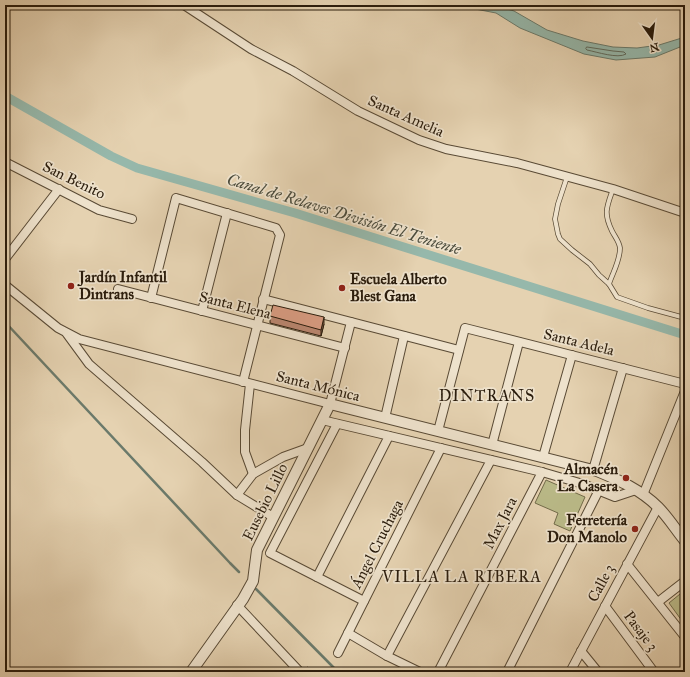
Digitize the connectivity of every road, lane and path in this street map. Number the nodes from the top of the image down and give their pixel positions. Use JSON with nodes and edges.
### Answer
{"nodes":[{"id":1,"x":184,"y":5,"type":"edge"},
{"id":2,"x":5,"y":162,"type":"edge"},
{"id":3,"x":567,"y":176,"type":"junction"},
{"id":4,"x":59,"y":189,"type":"junction"},
{"id":5,"x":613,"y":189,"type":"junction"},
{"id":6,"x":227,"y":213,"type":"junction"},
{"id":7,"x":685,"y":213,"type":"edge"},
{"id":8,"x":132,"y":219,"type":"dead end"},
{"id":9,"x":5,"y":260,"type":"edge"},
{"id":10,"x":609,"y":284,"type":"junction"},
{"id":11,"x":5,"y":286,"type":"edge"},
{"id":12,"x":118,"y":289,"type":"dead end"},
{"id":13,"x":151,"y":298,"type":"junction"},
{"id":14,"x":264,"y":299,"type":"junction"},
{"id":15,"x":202,"y":311,"type":"junction"},
{"id":16,"x":685,"y":318,"type":"edge"},
{"id":17,"x":351,"y":322,"type":"junction"},
{"id":18,"x":257,"y":325,"type":"junction"},
{"id":19,"x":65,"y":332,"type":"junction"},
{"id":20,"x":404,"y":336,"type":"junction"},
{"id":21,"x":519,"y":342,"type":"junction"},
{"id":22,"x":344,"y":348,"type":"junction"},
{"id":23,"x":459,"y":350,"type":"junction"},
{"id":24,"x":572,"y":355,"type":"junction"},
{"id":25,"x":623,"y":368,"type":"junction"},
{"id":26,"x":246,"y":383,"type":"junction"},
{"id":27,"x":685,"y":384,"type":"edge"},
{"id":28,"x":685,"y":391,"type":"edge"},
{"id":29,"x":330,"y":404,"type":"junction"},
{"id":30,"x":385,"y":418,"type":"junction"},
{"id":31,"x":322,"y":420,"type":"junction"},
{"id":32,"x":337,"y":424,"type":"junction"},
{"id":33,"x":438,"y":431,"type":"junction"},
{"id":34,"x":389,"y":436,"type":"junction"},
{"id":35,"x":492,"y":445,"type":"junction"},
{"id":36,"x":308,"y":448,"type":"junction"},
{"id":37,"x":441,"y":448,"type":"junction"},
{"id":38,"x":543,"y":457,"type":"junction"},
{"id":39,"x":491,"y":460,"type":"junction"},
{"id":40,"x":593,"y":470,"type":"junction"},
{"id":41,"x":542,"y":472,"type":"junction"},
{"id":42,"x":253,"y":474,"type":"junction"},
{"id":43,"x":599,"y":490,"type":"junction"},
{"id":44,"x":640,"y":493,"type":"junction"},
{"id":45,"x":238,"y":495,"type":"junction"},
{"id":46,"x":658,"y":507,"type":"junction"},
{"id":47,"x":273,"y":517,"type":"junction"},
{"id":48,"x":685,"y":541,"type":"edge"},
{"id":49,"x":627,"y":564,"type":"junction"},
{"id":50,"x":317,"y":577,"type":"junction"},
{"id":51,"x":685,"y":581,"type":"edge"},
{"id":52,"x":364,"y":601,"type":"junction"},
{"id":53,"x":658,"y":602,"type":"junction"},
{"id":54,"x":237,"y":605,"type":"junction"},
{"id":55,"x":605,"y":606,"type":"junction"},
{"id":56,"x":348,"y":633,"type":"junction"},
{"id":57,"x":685,"y":637,"type":"edge"},
{"id":58,"x":581,"y":650,"type":"junction"},
{"id":59,"x":338,"y":653,"type":"dead end"},
{"id":60,"x":387,"y":656,"type":"junction"},
{"id":61,"x":191,"y":672,"type":"edge"},
{"id":62,"x":300,"y":672,"type":"edge"},
{"id":63,"x":420,"y":672,"type":"edge"},
{"id":64,"x":438,"y":672,"type":"edge"},
{"id":65,"x":507,"y":672,"type":"edge"},
{"id":66,"x":570,"y":672,"type":"edge"},
{"id":67,"x":598,"y":672,"type":"edge"},
{"id":68,"x":654,"y":672,"type":"edge"}],
"edges":[{"from":1,"to":3,"type":"street","name":"Santa Amelia"},
{"from":2,"to":4,"type":"street","name":"San Benito"},
{"from":3,"to":5,"type":"street","name":"Santa Amelia"},
{"from":3,"to":10,"type":"lane"},
{"from":4,"to":8,"type":"street","name":"San Benito"},
{"from":4,"to":9,"type":"street"},
{"from":5,"to":7,"type":"street","name":"Santa Amelia"},
{"from":5,"to":10,"type":"lane"},
{"from":6,"to":13,"type":"street"},
{"from":6,"to":14,"type":"street"},
{"from":6,"to":15,"type":"street"},
{"from":10,"to":16,"type":"lane"},
{"from":11,"to":19,"type":"street","name":"Santa Mónica"},
{"from":12,"to":13,"type":"street","name":"Santa Elena"},
{"from":13,"to":15,"type":"street","name":"Santa Elena"},
{"from":14,"to":17,"type":"street"},
{"from":14,"to":18,"type":"street"},
{"from":15,"to":18,"type":"street","name":"Santa Elena"},
{"from":17,"to":20,"type":"street"},
{"from":17,"to":22,"type":"street"},
{"from":18,"to":22,"type":"street","name":"Santa Elena"},
{"from":18,"to":26,"type":"street"},
{"from":19,"to":26,"type":"street","name":"Santa Mónica"},
{"from":19,"to":45,"type":"street"},
{"from":20,"to":23,"type":"street"},
{"from":20,"to":30,"type":"street"},
{"from":21,"to":23,"type":"street","name":"Santa Adela"},
{"from":21,"to":24,"type":"street","name":"Santa Adela"},
{"from":21,"to":35,"type":"street"},
{"from":22,"to":29,"type":"street"},
{"from":23,"to":33,"type":"street"},
{"from":24,"to":25,"type":"street","name":"Santa Adela"},
{"from":24,"to":38,"type":"street"},
{"from":25,"to":27,"type":"street","name":"Santa Adela"},
{"from":25,"to":40,"type":"street"},
{"from":26,"to":29,"type":"street","name":"Santa Mónica"},
{"from":26,"to":42,"type":"street"},
{"from":28,"to":44,"type":"street"},
{"from":29,"to":30,"type":"street","name":"Santa Mónica"},
{"from":29,"to":31,"type":"street","name":"Eusebio Lillo"},
{"from":30,"to":33,"type":"street","name":"Santa Mónica"},
{"from":31,"to":32,"type":"street"},
{"from":31,"to":36,"type":"street","name":"Eusebio Lillo"},
{"from":32,"to":34,"type":"street"},
{"from":32,"to":50,"type":"street"},
{"from":33,"to":35,"type":"street","name":"Santa Mónica"},
{"from":34,"to":37,"type":"street"},
{"from":34,"to":50,"type":"street"},
{"from":35,"to":38,"type":"street","name":"Santa Mónica"},
{"from":36,"to":42,"type":"street"},
{"from":36,"to":47,"type":"street","name":"Eusebio Lillo"},
{"from":37,"to":39,"type":"street"},
{"from":37,"to":52,"type":"street","name":"Ángel Cruchaga"},
{"from":38,"to":40,"type":"street","name":"Santa Mónica"},
{"from":39,"to":41,"type":"street"},
{"from":39,"to":60,"type":"street"},
{"from":40,"to":44,"type":"street","name":"Santa Mónica"},
{"from":41,"to":43,"type":"street"},
{"from":41,"to":64,"type":"street","name":"Max Jara"},
{"from":42,"to":45,"type":"street"},
{"from":43,"to":44,"type":"street"},
{"from":43,"to":65,"type":"street"},
{"from":44,"to":46,"type":"street","name":"Santa Mónica"},
{"from":45,"to":47,"type":"street"},
{"from":46,"to":48,"type":"street","name":"Santa Mónica"},
{"from":46,"to":49,"type":"street","name":"Calle 3"},
{"from":47,"to":54,"type":"street","name":"Eusebio Lillo"},
{"from":49,"to":53,"type":"street"},
{"from":49,"to":55,"type":"street","name":"Calle 3"},
{"from":50,"to":52,"type":"street"},
{"from":51,"to":53,"type":"street"},
{"from":52,"to":56,"type":"street","name":"Ángel Cruchaga"},
{"from":53,"to":57,"type":"street"},
{"from":54,"to":61,"type":"street","name":"Eusebio Lillo"},
{"from":54,"to":62,"type":"street"},
{"from":55,"to":58,"type":"street","name":"Calle 3"},
{"from":55,"to":68,"type":"street","name":"Pasaje 3"},
{"from":56,"to":59,"type":"street","name":"Ángel Cruchaga"},
{"from":56,"to":60,"type":"street"},
{"from":58,"to":66,"type":"street","name":"Calle 3"},
{"from":58,"to":67,"type":"street"},
{"from":60,"to":63,"type":"street"}]}
